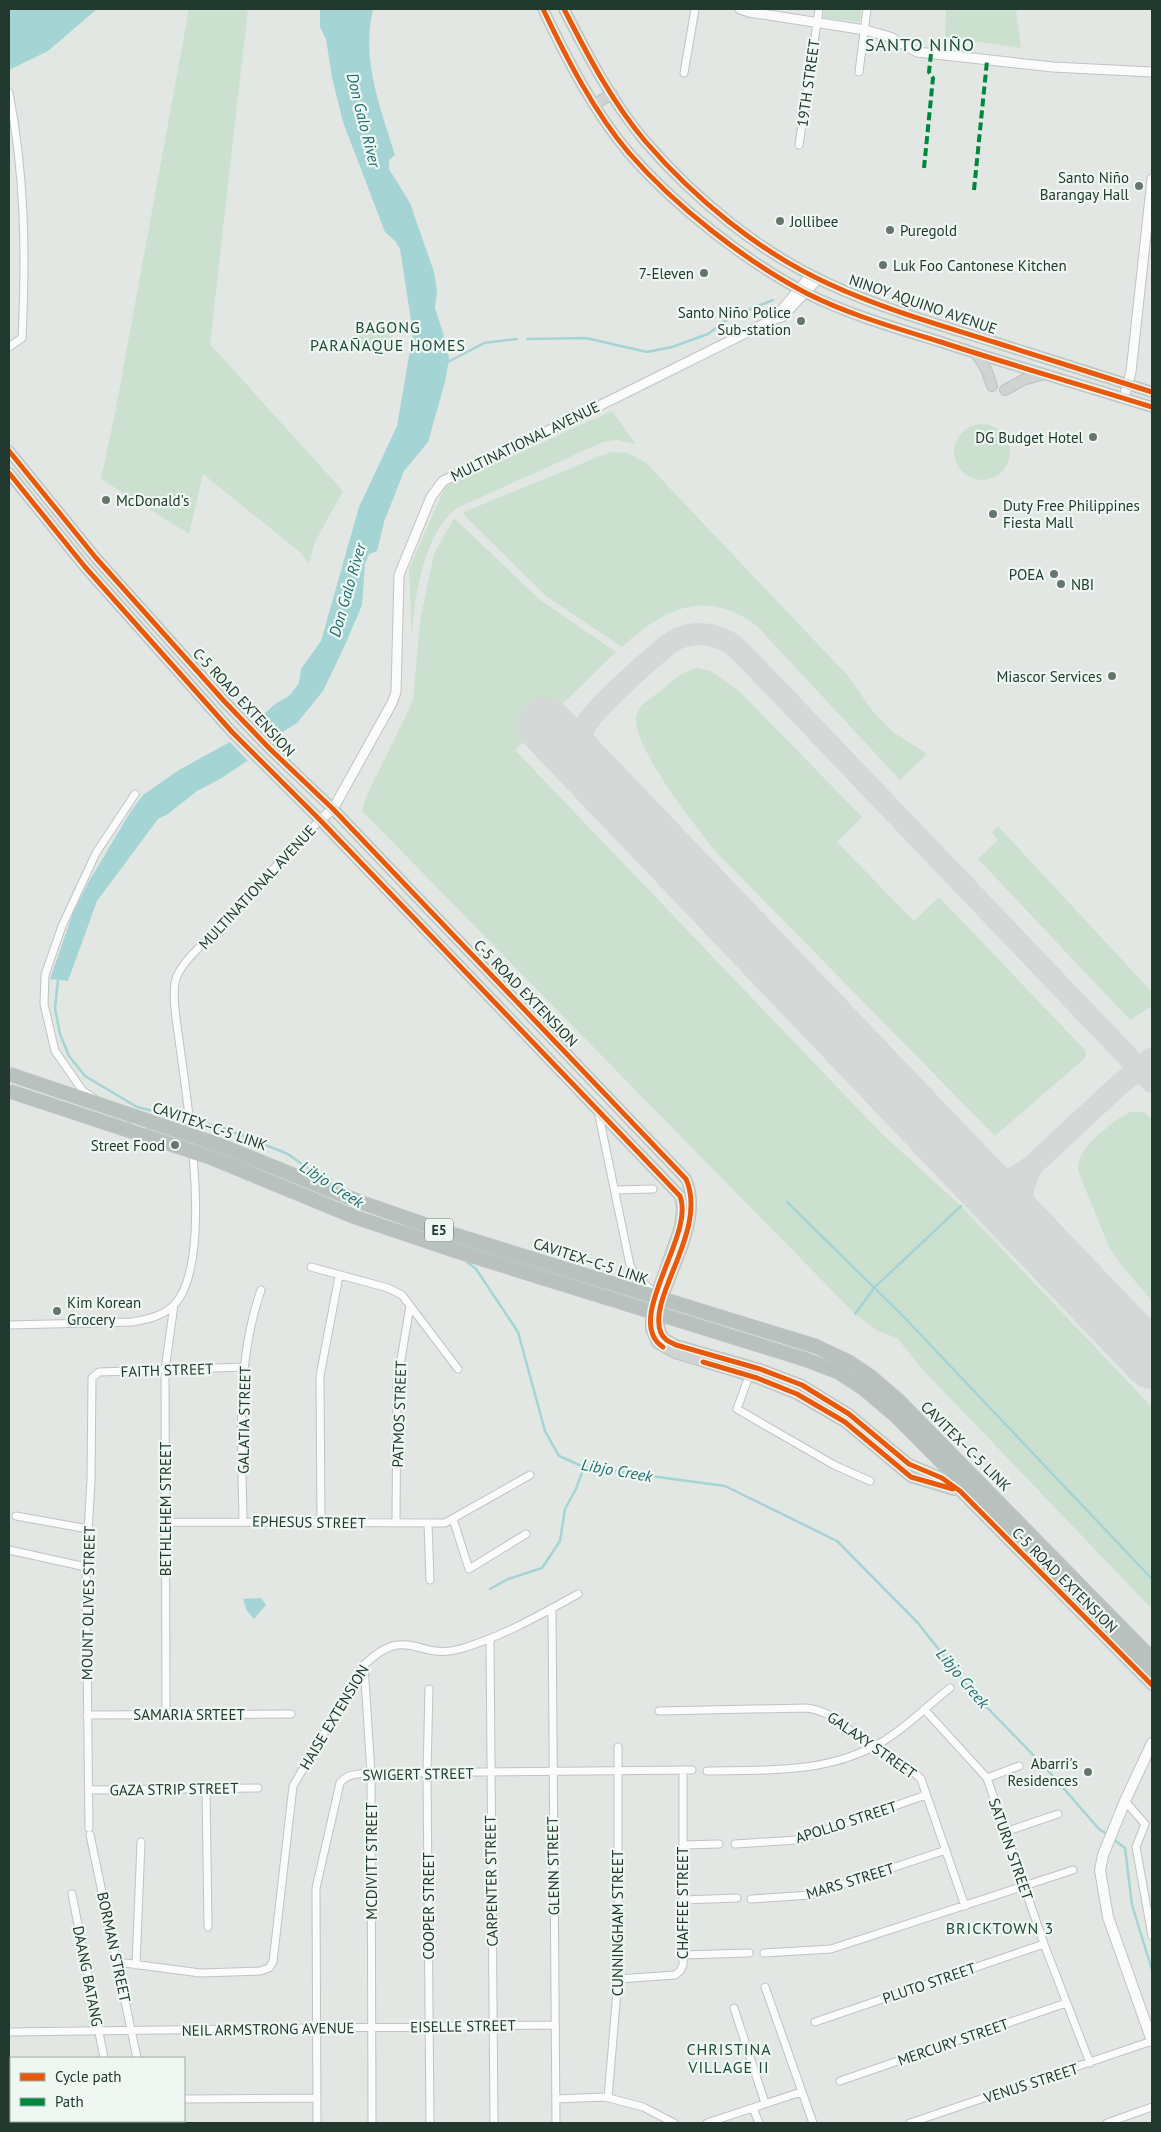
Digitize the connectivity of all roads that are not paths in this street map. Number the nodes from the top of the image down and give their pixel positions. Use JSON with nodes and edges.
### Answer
{"nodes":[{"id":1,"x":543,"y":9,"type":"edge"},
{"id":2,"x":564,"y":9,"type":"edge"},
{"id":3,"x":695,"y":9,"type":"edge"},
{"id":4,"x":740,"y":9,"type":"edge"},
{"id":5,"x":819,"y":9,"type":"edge"},
{"id":6,"x":867,"y":9,"type":"edge"},
{"id":7,"x":818,"y":22,"type":"junction"},
{"id":8,"x":865,"y":30,"type":"junction"},
{"id":9,"x":859,"y":72,"type":"dead end"},
{"id":10,"x":1152,"y":72,"type":"edge"},
{"id":11,"x":684,"y":73,"type":"dead end"},
{"id":12,"x":9,"y":92,"type":"edge"},
{"id":13,"x":612,"y":94,"type":"junction"},
{"id":14,"x":595,"y":104,"type":"junction"},
{"id":15,"x":799,"y":144,"type":"dead end"},
{"id":16,"x":1152,"y":179,"type":"edge"},
{"id":17,"x":814,"y":277,"type":"junction"},
{"id":18,"x":803,"y":291,"type":"junction"},
{"id":19,"x":9,"y":347,"type":"edge"},
{"id":20,"x":977,"y":354,"type":"junction"},
{"id":21,"x":1044,"y":375,"type":"junction"},
{"id":22,"x":1129,"y":385,"type":"junction"},
{"id":23,"x":992,"y":386,"type":"dead end"},
{"id":24,"x":1005,"y":390,"type":"dead end"},
{"id":25,"x":1152,"y":392,"type":"edge"},
{"id":26,"x":1124,"y":398,"type":"junction"},
{"id":27,"x":1152,"y":407,"type":"edge"},
{"id":28,"x":9,"y":451,"type":"edge"},
{"id":29,"x":9,"y":473,"type":"edge"},
{"id":30,"x":96,"y":558,"type":"junction"},
{"id":31,"x":85,"y":567,"type":"junction"},
{"id":32,"x":134,"y":794,"type":"dead end"},
{"id":33,"x":333,"y":809,"type":"junction"},
{"id":34,"x":320,"y":820,"type":"junction"},
{"id":35,"x":9,"y":1074,"type":"edge"},
{"id":36,"x":9,"y":1091,"type":"edge"},
{"id":37,"x":598,"y":1109,"type":"junction"},
{"id":38,"x":192,"y":1144,"type":"junction"},
{"id":39,"x":654,"y":1189,"type":"dead end"},
{"id":40,"x":615,"y":1190,"type":"junction"},
{"id":41,"x":311,"y":1268,"type":"dead end"},
{"id":42,"x":339,"y":1276,"type":"junction"},
{"id":43,"x":261,"y":1290,"type":"dead end"},
{"id":44,"x":656,"y":1295,"type":"junction"},
{"id":45,"x":174,"y":1304,"type":"junction"},
{"id":46,"x":410,"y":1306,"type":"junction"},
{"id":47,"x":9,"y":1325,"type":"edge"},
{"id":48,"x":244,"y":1367,"type":"junction"},
{"id":49,"x":458,"y":1369,"type":"dead end"},
{"id":50,"x":165,"y":1370,"type":"junction"},
{"id":51,"x":749,"y":1376,"type":"junction"},
{"id":52,"x":92,"y":1378,"type":"joint"},
{"id":53,"x":530,"y":1475,"type":"dead end"},
{"id":54,"x":870,"y":1481,"type":"dead end"},
{"id":55,"x":960,"y":1491,"type":"junction"},
{"id":56,"x":16,"y":1516,"type":"dead end"},
{"id":57,"x":454,"y":1520,"type":"junction"},
{"id":58,"x":243,"y":1521,"type":"junction"},
{"id":59,"x":321,"y":1521,"type":"junction"},
{"id":60,"x":165,"y":1522,"type":"junction"},
{"id":61,"x":396,"y":1523,"type":"junction"},
{"id":62,"x":428,"y":1523,"type":"junction"},
{"id":63,"x":88,"y":1528,"type":"junction"},
{"id":64,"x":526,"y":1534,"type":"dead end"},
{"id":65,"x":9,"y":1550,"type":"edge"},
{"id":66,"x":86,"y":1567,"type":"junction"},
{"id":67,"x":430,"y":1580,"type":"dead end"},
{"id":68,"x":578,"y":1594,"type":"dead end"},
{"id":69,"x":552,"y":1608,"type":"junction"},
{"id":70,"x":490,"y":1640,"type":"junction"},
{"id":71,"x":1152,"y":1659,"type":"edge"},
{"id":72,"x":364,"y":1665,"type":"junction"},
{"id":73,"x":1152,"y":1674,"type":"edge"},
{"id":74,"x":1152,"y":1686,"type":"edge"},
{"id":75,"x":950,"y":1688,"type":"dead end"},
{"id":76,"x":429,"y":1689,"type":"dead end"},
{"id":77,"x":924,"y":1709,"type":"junction"},
{"id":78,"x":658,"y":1711,"type":"dead end"},
{"id":79,"x":87,"y":1714,"type":"junction"},
{"id":80,"x":166,"y":1714,"type":"junction"},
{"id":81,"x":291,"y":1714,"type":"dead end"},
{"id":82,"x":1152,"y":1743,"type":"edge"},
{"id":83,"x":618,"y":1747,"type":"dead end"},
{"id":84,"x":871,"y":1748,"type":"junction"},
{"id":85,"x":1019,"y":1766,"type":"dead end"},
{"id":86,"x":618,"y":1770,"type":"junction"},
{"id":87,"x":683,"y":1770,"type":"junction"},
{"id":88,"x":692,"y":1770,"type":"dead end"},
{"id":89,"x":707,"y":1771,"type":"dead end"},
{"id":90,"x":490,"y":1772,"type":"junction"},
{"id":91,"x":552,"y":1772,"type":"junction"},
{"id":92,"x":371,"y":1773,"type":"junction"},
{"id":93,"x":427,"y":1773,"type":"junction"},
{"id":94,"x":987,"y":1778,"type":"junction"},
{"id":95,"x":206,"y":1788,"type":"junction"},
{"id":96,"x":258,"y":1788,"type":"dead end"},
{"id":97,"x":89,"y":1790,"type":"junction"},
{"id":98,"x":926,"y":1795,"type":"junction"},
{"id":99,"x":1125,"y":1801,"type":"junction"},
{"id":100,"x":1058,"y":1814,"type":"dead end"},
{"id":101,"x":89,"y":1831,"type":"joint"},
{"id":102,"x":1005,"y":1832,"type":"junction"},
{"id":103,"x":141,"y":1842,"type":"dead end"},
{"id":104,"x":719,"y":1844,"type":"dead end"},
{"id":105,"x":735,"y":1844,"type":"dead end"},
{"id":106,"x":683,"y":1845,"type":"junction"},
{"id":107,"x":946,"y":1850,"type":"junction"},
{"id":108,"x":1074,"y":1870,"type":"dead end"},
{"id":109,"x":1023,"y":1886,"type":"junction"},
{"id":110,"x":72,"y":1894,"type":"dead end"},
{"id":111,"x":737,"y":1898,"type":"dead end"},
{"id":112,"x":751,"y":1899,"type":"dead end"},
{"id":113,"x":683,"y":1900,"type":"junction"},
{"id":114,"x":965,"y":1906,"type":"junction"},
{"id":115,"x":208,"y":1927,"type":"dead end"},
{"id":116,"x":1152,"y":1936,"type":"edge"},
{"id":117,"x":1044,"y":1944,"type":"junction"},
{"id":118,"x":749,"y":1953,"type":"dead end"},
{"id":119,"x":764,"y":1953,"type":"dead end"},
{"id":120,"x":683,"y":1955,"type":"junction"},
{"id":121,"x":117,"y":1962,"type":"junction"},
{"id":122,"x":136,"y":1965,"type":"junction"},
{"id":123,"x":618,"y":1979,"type":"junction"},
{"id":124,"x":765,"y":1987,"type":"dead end"},
{"id":125,"x":1066,"y":2003,"type":"junction"},
{"id":126,"x":734,"y":2008,"type":"dead end"},
{"id":127,"x":814,"y":2022,"type":"dead end"},
{"id":128,"x":555,"y":2025,"type":"junction"},
{"id":129,"x":492,"y":2026,"type":"junction"},
{"id":130,"x":428,"y":2027,"type":"junction"},
{"id":131,"x":371,"y":2028,"type":"junction"},
{"id":132,"x":317,"y":2029,"type":"junction"},
{"id":133,"x":99,"y":2031,"type":"junction"},
{"id":134,"x":132,"y":2031,"type":"junction"},
{"id":135,"x":9,"y":2032,"type":"edge"},
{"id":136,"x":1152,"y":2041,"type":"edge"},
{"id":137,"x":104,"y":2057,"type":"edge"},
{"id":138,"x":137,"y":2057,"type":"edge"},
{"id":139,"x":1090,"y":2063,"type":"junction"},
{"id":140,"x":840,"y":2081,"type":"dead end"},
{"id":141,"x":801,"y":2092,"type":"junction"},
{"id":142,"x":316,"y":2098,"type":"junction"},
{"id":143,"x":608,"y":2098,"type":"junction"},
{"id":144,"x":185,"y":2099,"type":"edge"},
{"id":145,"x":556,"y":2099,"type":"junction"},
{"id":146,"x":765,"y":2104,"type":"junction"},
{"id":147,"x":753,"y":2108,"type":"junction"},
{"id":148,"x":1152,"y":2108,"type":"edge"},
{"id":149,"x":728,"y":2120,"type":"edge"},
{"id":150,"x":317,"y":2123,"type":"edge"},
{"id":151,"x":372,"y":2123,"type":"edge"},
{"id":152,"x":430,"y":2123,"type":"edge"},
{"id":153,"x":494,"y":2123,"type":"edge"},
{"id":154,"x":556,"y":2123,"type":"edge"},
{"id":155,"x":674,"y":2123,"type":"edge"},
{"id":156,"x":707,"y":2123,"type":"edge"},
{"id":157,"x":759,"y":2123,"type":"edge"},
{"id":158,"x":813,"y":2123,"type":"edge"},
{"id":159,"x":910,"y":2123,"type":"edge"},
{"id":160,"x":1107,"y":2123,"type":"edge"}],
"edges":[{"from":1,"to":14,"type":"main road","name":"NINOY AQUINO AVENUE"},
{"from":2,"to":13,"type":"main road","name":"NINOY AQUINO AVENUE"},
{"from":3,"to":11,"type":"street"},
{"from":4,"to":7,"type":"street"},
{"from":5,"to":7,"type":"street","name":"19TH STREET"},
{"from":6,"to":8,"type":"street"},
{"from":7,"to":8,"type":"street"},
{"from":7,"to":15,"type":"street","name":"19TH STREET"},
{"from":8,"to":9,"type":"street"},
{"from":8,"to":10,"type":"street"},
{"from":12,"to":19,"type":"street"},
{"from":13,"to":14,"type":"main road"},
{"from":13,"to":17,"type":"main road","name":"NINOY AQUINO AVENUE"},
{"from":14,"to":18,"type":"main road","name":"NINOY AQUINO AVENUE"},
{"from":16,"to":22,"type":"street"},
{"from":17,"to":18,"type":"street","name":"MULTINATIONAL AVENUE"},
{"from":17,"to":22,"type":"main road","name":"NINOY AQUINO AVENUE"},
{"from":18,"to":20,"type":"main road","name":"NINOY AQUINO AVENUE"},
{"from":18,"to":33,"type":"street","name":"MULTINATIONAL AVENUE"},
{"from":20,"to":21,"type":"main road","name":"NINOY AQUINO AVENUE"},
{"from":20,"to":23,"type":"main road"},
{"from":21,"to":24,"type":"main road"},
{"from":21,"to":26,"type":"main road","name":"NINOY AQUINO AVENUE"},
{"from":22,"to":25,"type":"main road","name":"NINOY AQUINO AVENUE"},
{"from":22,"to":26,"type":"street"},
{"from":26,"to":27,"type":"main road","name":"NINOY AQUINO AVENUE"},
{"from":28,"to":30,"type":"main road","name":"C-5 ROAD EXTENSION"},
{"from":29,"to":31,"type":"main road","name":"C-5 ROAD EXTENSION"},
{"from":30,"to":31,"type":"main road"},
{"from":30,"to":33,"type":"main road","name":"C-5 ROAD EXTENSION"},
{"from":31,"to":34,"type":"main road","name":"C-5 ROAD EXTENSION"},
{"from":32,"to":38,"type":"street"},
{"from":33,"to":34,"type":"street","name":"MULTINATIONAL AVENUE"},
{"from":33,"to":55,"type":"main road","name":"C-5 ROAD EXTENSION"},
{"from":34,"to":37,"type":"main road","name":"C-5 ROAD EXTENSION"},
{"from":34,"to":38,"type":"street","name":"MULTINATIONAL AVENUE"},
{"from":35,"to":71,"type":"highway","name":"CAVITEX–C-5 LINK","number":"E5","bridge":true},
{"from":36,"to":73,"type":"highway","name":"CAVITEX–C-5 LINK","number":"E5","bridge":true},
{"from":37,"to":40,"type":"street"},
{"from":37,"to":44,"type":"main road","name":"C-5 ROAD EXTENSION"},
{"from":38,"to":45,"type":"street","name":"MULTINATIONAL AVENUE"},
{"from":39,"to":40,"type":"street"},
{"from":40,"to":44,"type":"street"},
{"from":41,"to":42,"type":"street"},
{"from":42,"to":46,"type":"street"},
{"from":42,"to":59,"type":"street"},
{"from":43,"to":48,"type":"street","name":"GALATIA STREET"},
{"from":44,"to":51,"type":"main road","name":"C-5 ROAD EXTENSION"},
{"from":45,"to":47,"type":"street"},
{"from":45,"to":50,"type":"street","name":"BETHLEHEM STREET"},
{"from":46,"to":49,"type":"street"},
{"from":46,"to":61,"type":"street","name":"PATMOS STREET"},
{"from":48,"to":50,"type":"street","name":"FAITH STREET"},
{"from":48,"to":58,"type":"street","name":"GALATIA STREET"},
{"from":50,"to":52,"type":"street","name":"FAITH STREET"},
{"from":50,"to":60,"type":"street","name":"BETHLEHEM STREET"},
{"from":51,"to":54,"type":"street"},
{"from":51,"to":55,"type":"main road","name":"C-5 ROAD EXTENSION"},
{"from":52,"to":63,"type":"street","name":"MOUNT OLIVES STREET"},
{"from":53,"to":57,"type":"street"},
{"from":55,"to":74,"type":"main road","name":"C-5 ROAD EXTENSION"},
{"from":56,"to":63,"type":"street"},
{"from":57,"to":62,"type":"street","name":"EPHESUS STREET"},
{"from":57,"to":64,"type":"street"},
{"from":58,"to":59,"type":"street","name":"EPHESUS STREET"},
{"from":58,"to":60,"type":"street","name":"EPHESUS STREET"},
{"from":59,"to":61,"type":"street","name":"EPHESUS STREET"},
{"from":60,"to":80,"type":"street","name":"BETHLEHEM STREET"},
{"from":61,"to":62,"type":"street","name":"EPHESUS STREET"},
{"from":62,"to":67,"type":"street"},
{"from":63,"to":66,"type":"street","name":"MOUNT OLIVES STREET"},
{"from":65,"to":66,"type":"street"},
{"from":66,"to":79,"type":"street","name":"MOUNT OLIVES STREET"},
{"from":68,"to":69,"type":"street","name":"HAISE EXTENSION"},
{"from":69,"to":70,"type":"street","name":"HAISE EXTENSION"},
{"from":69,"to":91,"type":"street","name":"GLENN STREET"},
{"from":70,"to":72,"type":"street","name":"HAISE EXTENSION"},
{"from":70,"to":90,"type":"street","name":"CARPENTER STREET"},
{"from":72,"to":92,"type":"street","name":"MCDIVITT STREET"},
{"from":72,"to":122,"type":"street","name":"HAISE EXTENSION"},
{"from":75,"to":77,"type":"street"},
{"from":76,"to":93,"type":"street","name":"COOPER STREET"},
{"from":77,"to":84,"type":"street"},
{"from":77,"to":94,"type":"street","name":"SATURN STREET"},
{"from":78,"to":84,"type":"street","name":"GALAXY STREET"},
{"from":79,"to":80,"type":"street","name":"SAMARIA SRTEET"},
{"from":79,"to":97,"type":"street","name":"MOUNT OLIVES STREET"},
{"from":80,"to":81,"type":"street","name":"SAMARIA SRTEET"},
{"from":82,"to":99,"type":"main road"},
{"from":83,"to":86,"type":"street","name":"CUNNINGHAM STREET"},
{"from":84,"to":89,"type":"street"},
{"from":84,"to":98,"type":"street","name":"GALAXY STREET"},
{"from":85,"to":94,"type":"street"},
{"from":86,"to":87,"type":"street","name":"SWIGERT STREET"},
{"from":86,"to":91,"type":"street","name":"SWIGERT STREET"},
{"from":86,"to":123,"type":"street","name":"CUNNINGHAM STREET"},
{"from":87,"to":88,"type":"street","name":"SWIGERT STREET"},
{"from":87,"to":106,"type":"street","name":"CHAFFEE STREET"},
{"from":90,"to":91,"type":"street","name":"SWIGERT STREET"},
{"from":90,"to":93,"type":"street","name":"SWIGERT STREET"},
{"from":90,"to":129,"type":"street","name":"CARPENTER STREET"},
{"from":91,"to":128,"type":"street","name":"GLENN STREET"},
{"from":92,"to":93,"type":"street","name":"SWIGERT STREET"},
{"from":92,"to":131,"type":"street","name":"MCDIVITT STREET"},
{"from":92,"to":132,"type":"street","name":"SWIGERT STREET"},
{"from":93,"to":130,"type":"street","name":"COOPER STREET"},
{"from":94,"to":102,"type":"street","name":"SATURN STREET"},
{"from":95,"to":96,"type":"street","name":"GAZA STRIP STREET"},
{"from":95,"to":97,"type":"street","name":"GAZA STRIP STREET"},
{"from":95,"to":115,"type":"street"},
{"from":97,"to":101,"type":"street","name":"MOUNT OLIVES STREET"},
{"from":98,"to":105,"type":"street","name":"APOLLO STREET"},
{"from":98,"to":107,"type":"street","name":"GALAXY STREET"},
{"from":99,"to":116,"type":"street"},
{"from":99,"to":136,"type":"main road"},
{"from":100,"to":102,"type":"street"},
{"from":101,"to":121,"type":"street","name":"BORMAN STREET"},
{"from":102,"to":109,"type":"street","name":"SATURN STREET"},
{"from":103,"to":122,"type":"street"},
{"from":104,"to":106,"type":"street"},
{"from":106,"to":113,"type":"street","name":"CHAFFEE STREET"},
{"from":107,"to":112,"type":"street","name":"MARS STREET"},
{"from":107,"to":114,"type":"street","name":"GALAXY STREET"},
{"from":108,"to":109,"type":"street"},
{"from":109,"to":114,"type":"street"},
{"from":109,"to":117,"type":"street","name":"SATURN STREET"},
{"from":110,"to":133,"type":"street","name":"DAANG BATANG"},
{"from":111,"to":113,"type":"street"},
{"from":113,"to":120,"type":"street","name":"CHAFFEE STREET"},
{"from":114,"to":119,"type":"street"},
{"from":117,"to":125,"type":"street","name":"SATURN STREET"},
{"from":117,"to":127,"type":"street","name":"PLUTO STREET"},
{"from":118,"to":120,"type":"street"},
{"from":120,"to":123,"type":"street","name":"CHAFFEE STREET"},
{"from":121,"to":122,"type":"street"},
{"from":121,"to":134,"type":"street","name":"BORMAN STREET"},
{"from":123,"to":143,"type":"street","name":"CUNNINGHAM STREET"},
{"from":124,"to":141,"type":"street"},
{"from":125,"to":139,"type":"street","name":"SATURN STREET"},
{"from":125,"to":140,"type":"street","name":"MERCURY STREET"},
{"from":126,"to":146,"type":"street"},
{"from":128,"to":129,"type":"street","name":"EISELLE STREET"},
{"from":128,"to":145,"type":"street","name":"GLENN STREET"},
{"from":129,"to":130,"type":"street","name":"EISELLE STREET"},
{"from":129,"to":153,"type":"street","name":"CARPENTER STREET"},
{"from":130,"to":131,"type":"street","name":"EISELLE STREET"},
{"from":130,"to":152,"type":"street","name":"COOPER STREET"},
{"from":131,"to":132,"type":"street","name":"NEIL ARMSTRONG AVENUE"},
{"from":131,"to":151,"type":"street","name":"NEIL ARMSTRONG AVENUE"},
{"from":132,"to":134,"type":"street","name":"NEIL ARMSTRONG AVENUE"},
{"from":132,"to":142,"type":"street","name":"SWIGERT STREET"},
{"from":133,"to":134,"type":"street","name":"NEIL ARMSTRONG AVENUE"},
{"from":133,"to":135,"type":"street","name":"NEIL ARMSTRONG AVENUE"},
{"from":133,"to":137,"type":"street","name":"DAANG BATANG"},
{"from":134,"to":138,"type":"street","name":"BORMAN STREET"},
{"from":136,"to":139,"type":"street","name":"VENUS STREET"},
{"from":139,"to":159,"type":"street","name":"VENUS STREET"},
{"from":141,"to":146,"type":"street"},
{"from":141,"to":158,"type":"street"},
{"from":142,"to":144,"type":"street"},
{"from":142,"to":150,"type":"street","name":"SWIGERT STREET"},
{"from":143,"to":145,"type":"street"},
{"from":143,"to":155,"type":"street"},
{"from":145,"to":154,"type":"street","name":"GLENN STREET"},
{"from":146,"to":147,"type":"street"},
{"from":147,"to":149,"type":"street"},
{"from":147,"to":157,"type":"street"},
{"from":148,"to":160,"type":"street"},
{"from":149,"to":156,"type":"street"}]}
